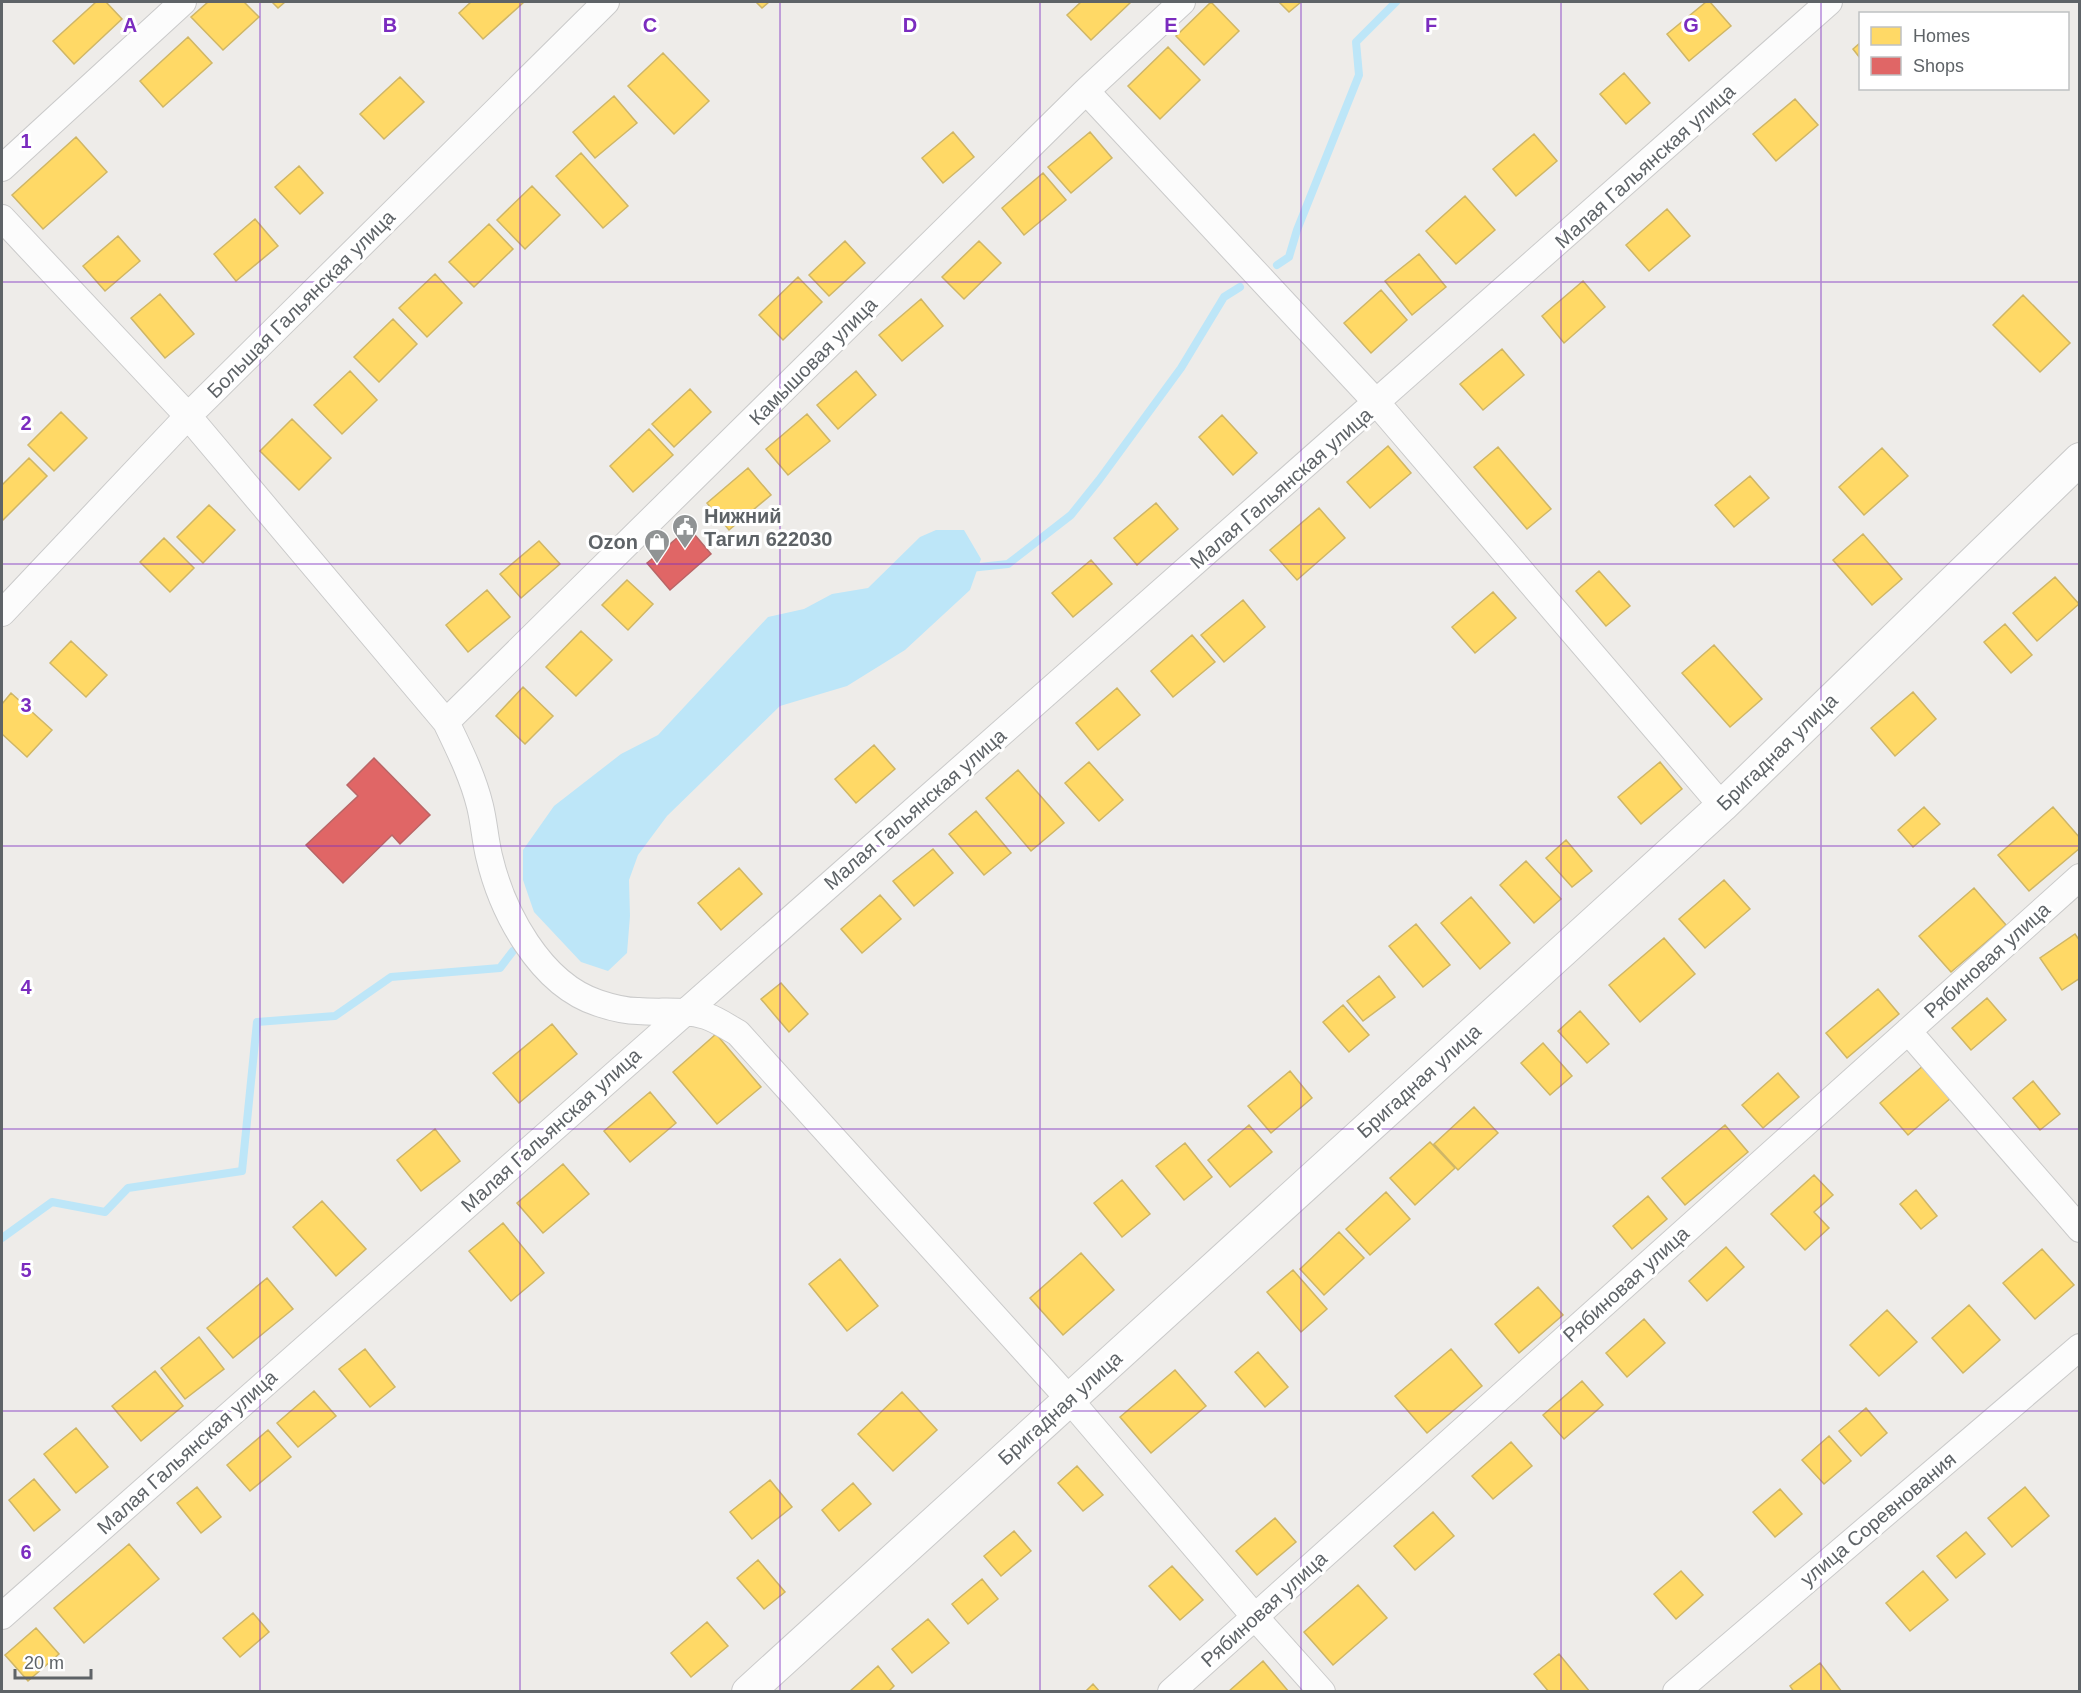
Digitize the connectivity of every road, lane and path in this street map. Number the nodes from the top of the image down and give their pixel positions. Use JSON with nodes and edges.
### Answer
{"nodes":[{"id":1,"x":183,"y":2,"type":"edge"},
{"id":2,"x":606,"y":2,"type":"edge"},
{"id":3,"x":1182,"y":2,"type":"edge"},
{"id":4,"x":1829,"y":2,"type":"edge"},
{"id":5,"x":1086,"y":91,"type":"junction"},
{"id":6,"x":2,"y":168,"type":"edge"},
{"id":7,"x":2,"y":218,"type":"edge"},
{"id":8,"x":1377,"y":403,"type":"junction"},
{"id":9,"x":188,"y":416,"type":"junction"},
{"id":10,"x":2079,"y":459,"type":"edge"},
{"id":11,"x":2,"y":613,"type":"edge"},
{"id":12,"x":446,"y":722,"type":"junction"},
{"id":13,"x":1722,"y":806,"type":"junction"},
{"id":14,"x":2079,"y":877,"type":"edge"},
{"id":15,"x":684,"y":1012,"type":"junction"},
{"id":16,"x":1908,"y":1031,"type":"junction"},
{"id":17,"x":2079,"y":1229,"type":"edge"},
{"id":18,"x":2079,"y":1347,"type":"edge"},
{"id":19,"x":1069,"y":1400,"type":"junction"},
{"id":20,"x":2,"y":1616,"type":"edge"},
{"id":21,"x":1255,"y":1617,"type":"junction"},
{"id":22,"x":748,"y":1692,"type":"edge"},
{"id":23,"x":1171,"y":1692,"type":"edge"},
{"id":24,"x":1322,"y":1692,"type":"edge"},
{"id":25,"x":1676,"y":1692,"type":"edge"}],
"edges":[{"from":1,"to":6,"type":"street"},
{"from":2,"to":9,"type":"street","name":"Большая Гальянская улица"},
{"from":3,"to":5,"type":"street","name":"Камышовая улица"},
{"from":4,"to":8,"type":"street","name":"Малая Гальянская улица"},
{"from":5,"to":8,"type":"street"},
{"from":5,"to":12,"type":"street","name":"Камышовая улица"},
{"from":7,"to":9,"type":"street"},
{"from":8,"to":13,"type":"street"},
{"from":8,"to":15,"type":"street","name":"Малая Гальянская улица"},
{"from":9,"to":11,"type":"street","name":"Большая Гальянская улица"},
{"from":9,"to":12,"type":"street"},
{"from":10,"to":13,"type":"street","name":"Бригадная улица"},
{"from":12,"to":15,"type":"street"},
{"from":13,"to":19,"type":"street","name":"Бригадная улица"},
{"from":14,"to":16,"type":"street","name":"Рябиновая улица"},
{"from":15,"to":19,"type":"street"},
{"from":15,"to":20,"type":"street","name":"Малая Гальянская улица"},
{"from":16,"to":17,"type":"street"},
{"from":16,"to":21,"type":"street","name":"Рябиновая улица"},
{"from":18,"to":25,"type":"street","name":"улица Соревнования"},
{"from":19,"to":21,"type":"street"},
{"from":19,"to":22,"type":"street","name":"Бригадная улица"},
{"from":21,"to":23,"type":"street","name":"Рябиновая улица"},
{"from":21,"to":24,"type":"street"}]}
